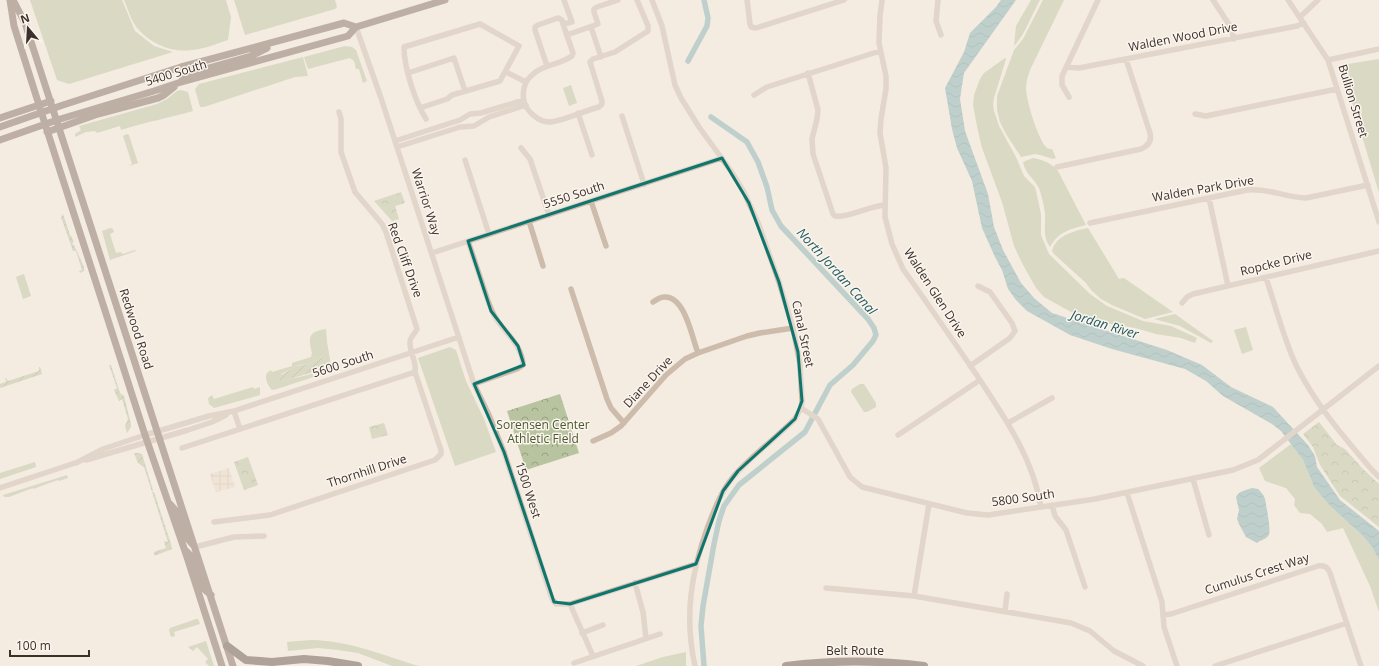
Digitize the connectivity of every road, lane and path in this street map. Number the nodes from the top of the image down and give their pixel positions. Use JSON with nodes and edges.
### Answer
{"nodes":[{"id":1,"x":10,"y":0,"type":"edge"},
{"id":2,"x":13,"y":0,"type":"edge"},
{"id":3,"x":445,"y":0,"type":"edge"},
{"id":4,"x":564,"y":0,"type":"edge"},
{"id":5,"x":618,"y":0,"type":"edge"},
{"id":6,"x":637,"y":0,"type":"edge"},
{"id":7,"x":652,"y":0,"type":"edge"},
{"id":8,"x":747,"y":0,"type":"edge"},
{"id":9,"x":844,"y":0,"type":"edge"},
{"id":10,"x":882,"y":0,"type":"edge"},
{"id":11,"x":938,"y":0,"type":"edge"},
{"id":12,"x":1098,"y":0,"type":"edge"},
{"id":13,"x":1213,"y":0,"type":"edge"},
{"id":14,"x":1288,"y":0,"type":"edge"},
{"id":15,"x":1318,"y":0,"type":"edge"},
{"id":16,"x":1300,"y":17,"type":"junction"},
{"id":17,"x":1304,"y":23,"type":"junction"},
{"id":18,"x":563,"y":24,"type":"junction"},
{"id":19,"x":356,"y":27,"type":"junction"},
{"id":20,"x":591,"y":27,"type":"junction"},
{"id":21,"x":567,"y":35,"type":"junction"},
{"id":22,"x":940,"y":35,"type":"dead end"},
{"id":23,"x":1234,"y":39,"type":"junction"},
{"id":24,"x":281,"y":41,"type":"junction"},
{"id":25,"x":1379,"y":49,"type":"edge"},
{"id":26,"x":880,"y":51,"type":"junction"},
{"id":27,"x":601,"y":56,"type":"junction"},
{"id":28,"x":1126,"y":59,"type":"junction"},
{"id":29,"x":1328,"y":60,"type":"junction"},
{"id":30,"x":547,"y":66,"type":"junction"},
{"id":31,"x":1066,"y":67,"type":"junction"},
{"id":32,"x":506,"y":72,"type":"junction"},
{"id":33,"x":408,"y":73,"type":"junction"},
{"id":34,"x":808,"y":73,"type":"junction"},
{"id":35,"x":526,"y":82,"type":"junction"},
{"id":36,"x":178,"y":83,"type":"junction"},
{"id":37,"x":1337,"y":89,"type":"junction"},
{"id":38,"x":465,"y":91,"type":"junction"},
{"id":39,"x":754,"y":95,"type":"dead end"},
{"id":40,"x":1069,"y":97,"type":"dead end"},
{"id":41,"x":51,"y":101,"type":"junction"},
{"id":42,"x":525,"y":103,"type":"junction"},
{"id":43,"x":53,"y":108,"type":"junction"},
{"id":44,"x":420,"y":108,"type":"junction"},
{"id":45,"x":40,"y":109,"type":"junction"},
{"id":46,"x":339,"y":112,"type":"dead end"},
{"id":47,"x":578,"y":114,"type":"junction"},
{"id":48,"x":1195,"y":114,"type":"dead end"},
{"id":49,"x":622,"y":116,"type":"dead end"},
{"id":50,"x":0,"y":118,"type":"edge"},
{"id":51,"x":426,"y":118,"type":"dead end"},
{"id":52,"x":57,"y":120,"type":"junction"},
{"id":53,"x":44,"y":124,"type":"junction"},
{"id":54,"x":0,"y":127,"type":"edge"},
{"id":55,"x":59,"y":127,"type":"junction"},
{"id":56,"x":47,"y":132,"type":"junction"},
{"id":57,"x":0,"y":140,"type":"edge"},
{"id":58,"x":396,"y":144,"type":"junction"},
{"id":59,"x":521,"y":148,"type":"dead end"},
{"id":60,"x":592,"y":155,"type":"dead end"},
{"id":61,"x":722,"y":158,"type":"junction"},
{"id":62,"x":465,"y":160,"type":"dead end"},
{"id":63,"x":1057,"y":166,"type":"dead end"},
{"id":64,"x":644,"y":184,"type":"junction"},
{"id":65,"x":1368,"y":185,"type":"junction"},
{"id":66,"x":1209,"y":198,"type":"junction"},
{"id":67,"x":591,"y":201,"type":"junction"},
{"id":68,"x":885,"y":205,"type":"junction"},
{"id":69,"x":549,"y":215,"type":"junction"},
{"id":70,"x":529,"y":221,"type":"junction"},
{"id":71,"x":1379,"y":222,"type":"edge"},
{"id":72,"x":1090,"y":223,"type":"dead end"},
{"id":73,"x":489,"y":234,"type":"junction"},
{"id":74,"x":468,"y":241,"type":"junction"},
{"id":75,"x":606,"y":246,"type":"dead end"},
{"id":76,"x":1379,"y":251,"type":"edge"},
{"id":77,"x":432,"y":253,"type":"junction"},
{"id":78,"x":543,"y":266,"type":"dead end"},
{"id":79,"x":1266,"y":278,"type":"junction"},
{"id":80,"x":978,"y":286,"type":"dead end"},
{"id":81,"x":1228,"y":286,"type":"junction"},
{"id":82,"x":570,"y":289,"type":"dead end"},
{"id":83,"x":653,"y":302,"type":"dead end"},
{"id":84,"x":1182,"y":303,"type":"dead end"},
{"id":85,"x":793,"y":328,"type":"junction"},
{"id":86,"x":459,"y":337,"type":"junction"},
{"id":87,"x":412,"y":352,"type":"junction"},
{"id":88,"x":698,"y":352,"type":"junction"},
{"id":89,"x":970,"y":366,"type":"junction"},
{"id":90,"x":1379,"y":366,"type":"edge"},
{"id":91,"x":415,"y":372,"type":"junction"},
{"id":92,"x":980,"y":380,"type":"junction"},
{"id":93,"x":474,"y":384,"type":"junction"},
{"id":94,"x":1052,"y":398,"type":"dead end"},
{"id":95,"x":801,"y":408,"type":"junction"},
{"id":96,"x":1324,"y":410,"type":"junction"},
{"id":97,"x":234,"y":411,"type":"junction"},
{"id":98,"x":624,"y":423,"type":"junction"},
{"id":99,"x":1008,"y":423,"type":"junction"},
{"id":100,"x":240,"y":429,"type":"junction"},
{"id":101,"x":158,"y":435,"type":"junction"},
{"id":102,"x":898,"y":435,"type":"dead end"},
{"id":103,"x":146,"y":438,"type":"junction"},
{"id":104,"x":593,"y":441,"type":"dead end"},
{"id":105,"x":182,"y":448,"type":"dead end"},
{"id":106,"x":1379,"y":477,"type":"edge"},
{"id":107,"x":1193,"y":479,"type":"junction"},
{"id":108,"x":0,"y":488,"type":"edge"},
{"id":109,"x":1127,"y":493,"type":"junction"},
{"id":110,"x":168,"y":501,"type":"junction"},
{"id":111,"x":929,"y":504,"type":"junction"},
{"id":112,"x":1052,"y":505,"type":"junction"},
{"id":113,"x":1041,"y":507,"type":"junction"},
{"id":114,"x":214,"y":522,"type":"dead end"},
{"id":115,"x":1209,"y":535,"type":"dead end"},
{"id":116,"x":264,"y":536,"type":"dead end"},
{"id":117,"x":195,"y":547,"type":"junction"},
{"id":118,"x":184,"y":549,"type":"junction"},
{"id":119,"x":696,"y":564,"type":"junction"},
{"id":120,"x":635,"y":583,"type":"junction"},
{"id":121,"x":1085,"y":587,"type":"dead end"},
{"id":122,"x":826,"y":588,"type":"dead end"},
{"id":123,"x":1007,"y":594,"type":"dead end"},
{"id":124,"x":211,"y":595,"type":"junction"},
{"id":125,"x":914,"y":596,"type":"junction"},
{"id":126,"x":570,"y":604,"type":"junction"},
{"id":127,"x":1005,"y":611,"type":"junction"},
{"id":128,"x":1163,"y":615,"type":"junction"},
{"id":129,"x":1347,"y":623,"type":"junction"},
{"id":130,"x":603,"y":626,"type":"dead end"},
{"id":131,"x":582,"y":633,"type":"junction"},
{"id":132,"x":660,"y":634,"type":"dead end"},
{"id":133,"x":646,"y":638,"type":"junction"},
{"id":134,"x":227,"y":646,"type":"junction"},
{"id":135,"x":593,"y":656,"type":"junction"},
{"id":136,"x":272,"y":662,"type":"junction"},
{"id":137,"x":574,"y":662,"type":"dead end"},
{"id":138,"x":222,"y":666,"type":"edge"},
{"id":139,"x":233,"y":666,"type":"edge"},
{"id":140,"x":262,"y":666,"type":"edge"},
{"id":141,"x":358,"y":666,"type":"edge"},
{"id":142,"x":694,"y":666,"type":"edge"},
{"id":143,"x":786,"y":666,"type":"edge"},
{"id":144,"x":924,"y":666,"type":"edge"},
{"id":145,"x":1143,"y":666,"type":"edge"},
{"id":146,"x":1177,"y":666,"type":"edge"},
{"id":147,"x":1215,"y":666,"type":"edge"},
{"id":148,"x":1361,"y":666,"type":"edge"}],
"edges":[{"from":1,"to":45,"type":"main road","name":"Redwood Road"},
{"from":2,"to":41,"type":"main road","name":"Redwood Road"},
{"from":3,"to":19,"type":"main road","name":"5400 South"},
{"from":4,"to":18,"type":"street"},
{"from":5,"to":20,"type":"street"},
{"from":6,"to":27,"type":"street"},
{"from":7,"to":61,"type":"street","name":"Canal Street"},
{"from":8,"to":9,"type":"street"},
{"from":10,"to":26,"type":"street","name":"Walden Glen Drive"},
{"from":11,"to":22,"type":"street"},
{"from":12,"to":31,"type":"street"},
{"from":13,"to":23,"type":"street"},
{"from":14,"to":16,"type":"street"},
{"from":15,"to":16,"type":"street"},
{"from":16,"to":17,"type":"street"},
{"from":17,"to":23,"type":"street","name":"Walden Wood Drive"},
{"from":17,"to":29,"type":"street"},
{"from":18,"to":21,"type":"street"},
{"from":18,"to":30,"type":"street"},
{"from":19,"to":24,"type":"main road","name":"5400 South"},
{"from":19,"to":36,"type":"main road","name":"5400 South"},
{"from":19,"to":58,"type":"street","name":"Warrior Way"},
{"from":20,"to":21,"type":"street"},
{"from":20,"to":27,"type":"street"},
{"from":21,"to":30,"type":"street"},
{"from":23,"to":28,"type":"street","name":"Walden Wood Drive"},
{"from":24,"to":36,"type":"main road"},
{"from":24,"to":43,"type":"main road","name":"5400 South"},
{"from":25,"to":29,"type":"street","name":"Bullion Street"},
{"from":26,"to":34,"type":"street"},
{"from":26,"to":68,"type":"street","name":"Walden Glen Drive"},
{"from":27,"to":47,"type":"street"},
{"from":28,"to":31,"type":"street","name":"Walden Wood Drive"},
{"from":28,"to":63,"type":"street"},
{"from":29,"to":37,"type":"street","name":"Bullion Street"},
{"from":30,"to":35,"type":"street"},
{"from":31,"to":40,"type":"street"},
{"from":32,"to":33,"type":"street"},
{"from":32,"to":35,"type":"street"},
{"from":32,"to":38,"type":"street"},
{"from":33,"to":38,"type":"street"},
{"from":33,"to":44,"type":"street"},
{"from":34,"to":39,"type":"street"},
{"from":34,"to":68,"type":"street"},
{"from":35,"to":42,"type":"street"},
{"from":36,"to":52,"type":"main road","name":"5400 South"},
{"from":36,"to":55,"type":"main road"},
{"from":37,"to":48,"type":"street"},
{"from":37,"to":65,"type":"street","name":"Bullion Street"},
{"from":38,"to":44,"type":"street"},
{"from":41,"to":43,"type":"main road","name":"Redwood Road"},
{"from":41,"to":45,"type":"main road"},
{"from":42,"to":47,"type":"street"},
{"from":42,"to":58,"type":"street"},
{"from":42,"to":58,"type":"street"},
{"from":43,"to":45,"type":"main road","name":"5400 South"},
{"from":43,"to":52,"type":"main road","name":"Redwood Road"},
{"from":44,"to":51,"type":"street"},
{"from":45,"to":50,"type":"main road"},
{"from":45,"to":53,"type":"main road","name":"Redwood Road"},
{"from":45,"to":54,"type":"main road","name":"5400 South"},
{"from":46,"to":87,"type":"street","name":"Red Cliff Drive"},
{"from":47,"to":60,"type":"street"},
{"from":49,"to":64,"type":"street"},
{"from":52,"to":53,"type":"main road","name":"5400 South"},
{"from":52,"to":55,"type":"main road","name":"Redwood Road"},
{"from":53,"to":56,"type":"main road","name":"Redwood Road"},
{"from":53,"to":57,"type":"main road","name":"5400 South"},
{"from":55,"to":56,"type":"main road"},
{"from":55,"to":101,"type":"main road","name":"Redwood Road"},
{"from":56,"to":103,"type":"main road","name":"Redwood Road"},
{"from":58,"to":77,"type":"street","name":"Warrior Way"},
{"from":59,"to":69,"type":"street"},
{"from":61,"to":64,"type":"street","name":"5550 South"},
{"from":61,"to":85,"type":"street","name":"Canal Street"},
{"from":62,"to":73,"type":"street"},
{"from":64,"to":67,"type":"street","name":"5550 South"},
{"from":65,"to":66,"type":"street","name":"Walden Park Drive"},
{"from":65,"to":71,"type":"street","name":"Bullion Street"},
{"from":66,"to":72,"type":"street","name":"Walden Park Drive"},
{"from":66,"to":81,"type":"street"},
{"from":67,"to":69,"type":"street","name":"5550 South"},
{"from":67,"to":75,"type":"street"},
{"from":68,"to":89,"type":"street","name":"Walden Glen Drive"},
{"from":69,"to":70,"type":"street","name":"5550 South"},
{"from":70,"to":73,"type":"street","name":"5550 South"},
{"from":70,"to":78,"type":"street"},
{"from":73,"to":74,"type":"street","name":"5550 South"},
{"from":74,"to":77,"type":"street","name":"5550 South"},
{"from":74,"to":93,"type":"street"},
{"from":76,"to":79,"type":"street","name":"Ropcke Drive"},
{"from":77,"to":86,"type":"street","name":"Warrior Way"},
{"from":79,"to":81,"type":"street","name":"Ropcke Drive"},
{"from":79,"to":96,"type":"street"},
{"from":80,"to":89,"type":"street"},
{"from":81,"to":84,"type":"street","name":"Ropcke Drive"},
{"from":82,"to":98,"type":"street"},
{"from":83,"to":88,"type":"street"},
{"from":85,"to":88,"type":"street","name":"Diane Drive"},
{"from":85,"to":95,"type":"street","name":"Canal Street"},
{"from":86,"to":87,"type":"street","name":"5600 South"},
{"from":86,"to":93,"type":"street","name":"Warrior Way"},
{"from":87,"to":91,"type":"street","name":"Thornhill Drive"},
{"from":87,"to":97,"type":"street","name":"5600 South"},
{"from":88,"to":98,"type":"street","name":"Diane Drive"},
{"from":89,"to":92,"type":"street","name":"Walden Glen Drive"},
{"from":90,"to":96,"type":"street"},
{"from":91,"to":100,"type":"street"},
{"from":91,"to":114,"type":"street","name":"Thornhill Drive"},
{"from":92,"to":99,"type":"street","name":"Walden Glen Drive"},
{"from":92,"to":102,"type":"street"},
{"from":93,"to":126,"type":"street","name":"1500 West"},
{"from":94,"to":99,"type":"street"},
{"from":95,"to":111,"type":"street","name":"5800 South"},
{"from":95,"to":119,"type":"street"},
{"from":96,"to":106,"type":"street"},
{"from":96,"to":107,"type":"street","name":"5800 South"},
{"from":97,"to":100,"type":"street"},
{"from":97,"to":101,"type":"street","name":"5600 South"},
{"from":98,"to":104,"type":"street","name":"Diane Drive"},
{"from":99,"to":113,"type":"street","name":"Walden Glen Drive"},
{"from":100,"to":105,"type":"street"},
{"from":101,"to":103,"type":"street","name":"5600 South"},
{"from":101,"to":117,"type":"main road","name":"Redwood Road"},
{"from":103,"to":108,"type":"street","name":"5600 South"},
{"from":103,"to":110,"type":"main road","name":"Redwood Road"},
{"from":107,"to":109,"type":"street","name":"5800 South"},
{"from":107,"to":115,"type":"street"},
{"from":109,"to":112,"type":"street","name":"5800 South"},
{"from":109,"to":128,"type":"street"},
{"from":110,"to":117,"type":"main road"},
{"from":110,"to":118,"type":"main road","name":"Redwood Road"},
{"from":111,"to":113,"type":"street","name":"5800 South"},
{"from":111,"to":125,"type":"street"},
{"from":112,"to":113,"type":"street","name":"5800 South"},
{"from":112,"to":121,"type":"street"},
{"from":116,"to":117,"type":"street"},
{"from":117,"to":124,"type":"main road","name":"Redwood Road"},
{"from":118,"to":124,"type":"main road"},
{"from":118,"to":138,"type":"main road","name":"Redwood Road"},
{"from":119,"to":120,"type":"street"},
{"from":119,"to":142,"type":"street"},
{"from":120,"to":126,"type":"street"},
{"from":120,"to":133,"type":"street"},
{"from":122,"to":125,"type":"street"},
{"from":123,"to":127,"type":"street"},
{"from":124,"to":134,"type":"main road","name":"Redwood Road"},
{"from":125,"to":127,"type":"street"},
{"from":126,"to":131,"type":"street"},
{"from":127,"to":145,"type":"street"},
{"from":128,"to":129,"type":"street","name":"Cumulus Crest Way"},
{"from":128,"to":146,"type":"street"},
{"from":129,"to":147,"type":"street"},
{"from":129,"to":148,"type":"street","name":"Cumulus Crest Way"},
{"from":130,"to":131,"type":"street"},
{"from":131,"to":135,"type":"street"},
{"from":132,"to":133,"type":"street"},
{"from":133,"to":135,"type":"street"},
{"from":134,"to":136,"type":"highway"},
{"from":134,"to":139,"type":"main road","name":"Redwood Road"},
{"from":135,"to":137,"type":"street"},
{"from":136,"to":140,"type":"highway"},
{"from":136,"to":141,"type":"highway"},
{"from":143,"to":144,"type":"highway","name":"Belt Route"}]}
